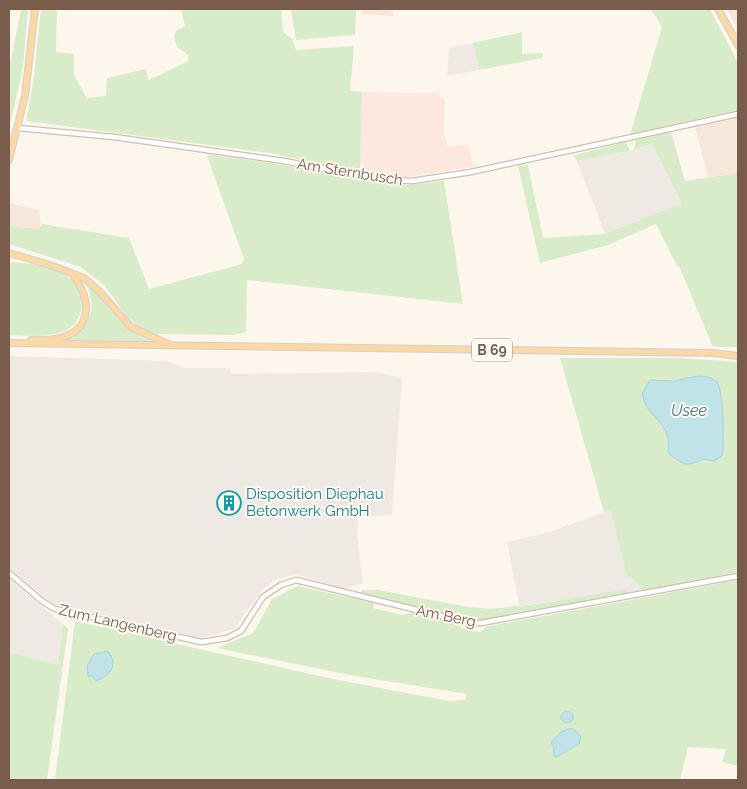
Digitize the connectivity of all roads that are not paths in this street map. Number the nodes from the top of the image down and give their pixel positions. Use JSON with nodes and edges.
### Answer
{"nodes":[{"id":1,"x":35,"y":9,"type":"edge"},
{"id":2,"x":718,"y":9,"type":"edge"},
{"id":3,"x":738,"y":42,"type":"edge"},
{"id":4,"x":738,"y":114,"type":"edge"},
{"id":5,"x":18,"y":128,"type":"junction"},
{"id":6,"x":9,"y":160,"type":"edge"},
{"id":7,"x":9,"y":254,"type":"edge"},
{"id":8,"x":22,"y":258,"type":"junction"},
{"id":9,"x":9,"y":259,"type":"edge"},
{"id":10,"x":71,"y":273,"type":"junction"},
{"id":11,"x":9,"y":343,"type":"edge"},
{"id":12,"x":22,"y":343,"type":"junction"},
{"id":13,"x":170,"y":345,"type":"junction"},
{"id":14,"x":738,"y":356,"type":"edge"},
{"id":15,"x":9,"y":573,"type":"edge"},
{"id":16,"x":738,"y":576,"type":"edge"},
{"id":17,"x":208,"y":642,"type":"joint"}],
"edges":[{"from":1,"to":5,"type":"main road"},
{"from":2,"to":3,"type":"main road"},
{"from":4,"to":5,"type":"street","name":"Am Sternbusch"},
{"from":5,"to":6,"type":"main road"},
{"from":7,"to":8,"type":"main road"},
{"from":8,"to":9,"type":"main road"},
{"from":8,"to":10,"type":"main road"},
{"from":10,"to":12,"type":"main road"},
{"from":10,"to":13,"type":"main road"},
{"from":11,"to":12,"type":"main road","number":"B 69"},
{"from":12,"to":13,"type":"main road","number":"B 69"},
{"from":13,"to":14,"type":"main road","number":"B 69"},
{"from":15,"to":17,"type":"street","name":"Zum Langenberg"},
{"from":16,"to":17,"type":"street","name":"Am Berg"}]}
